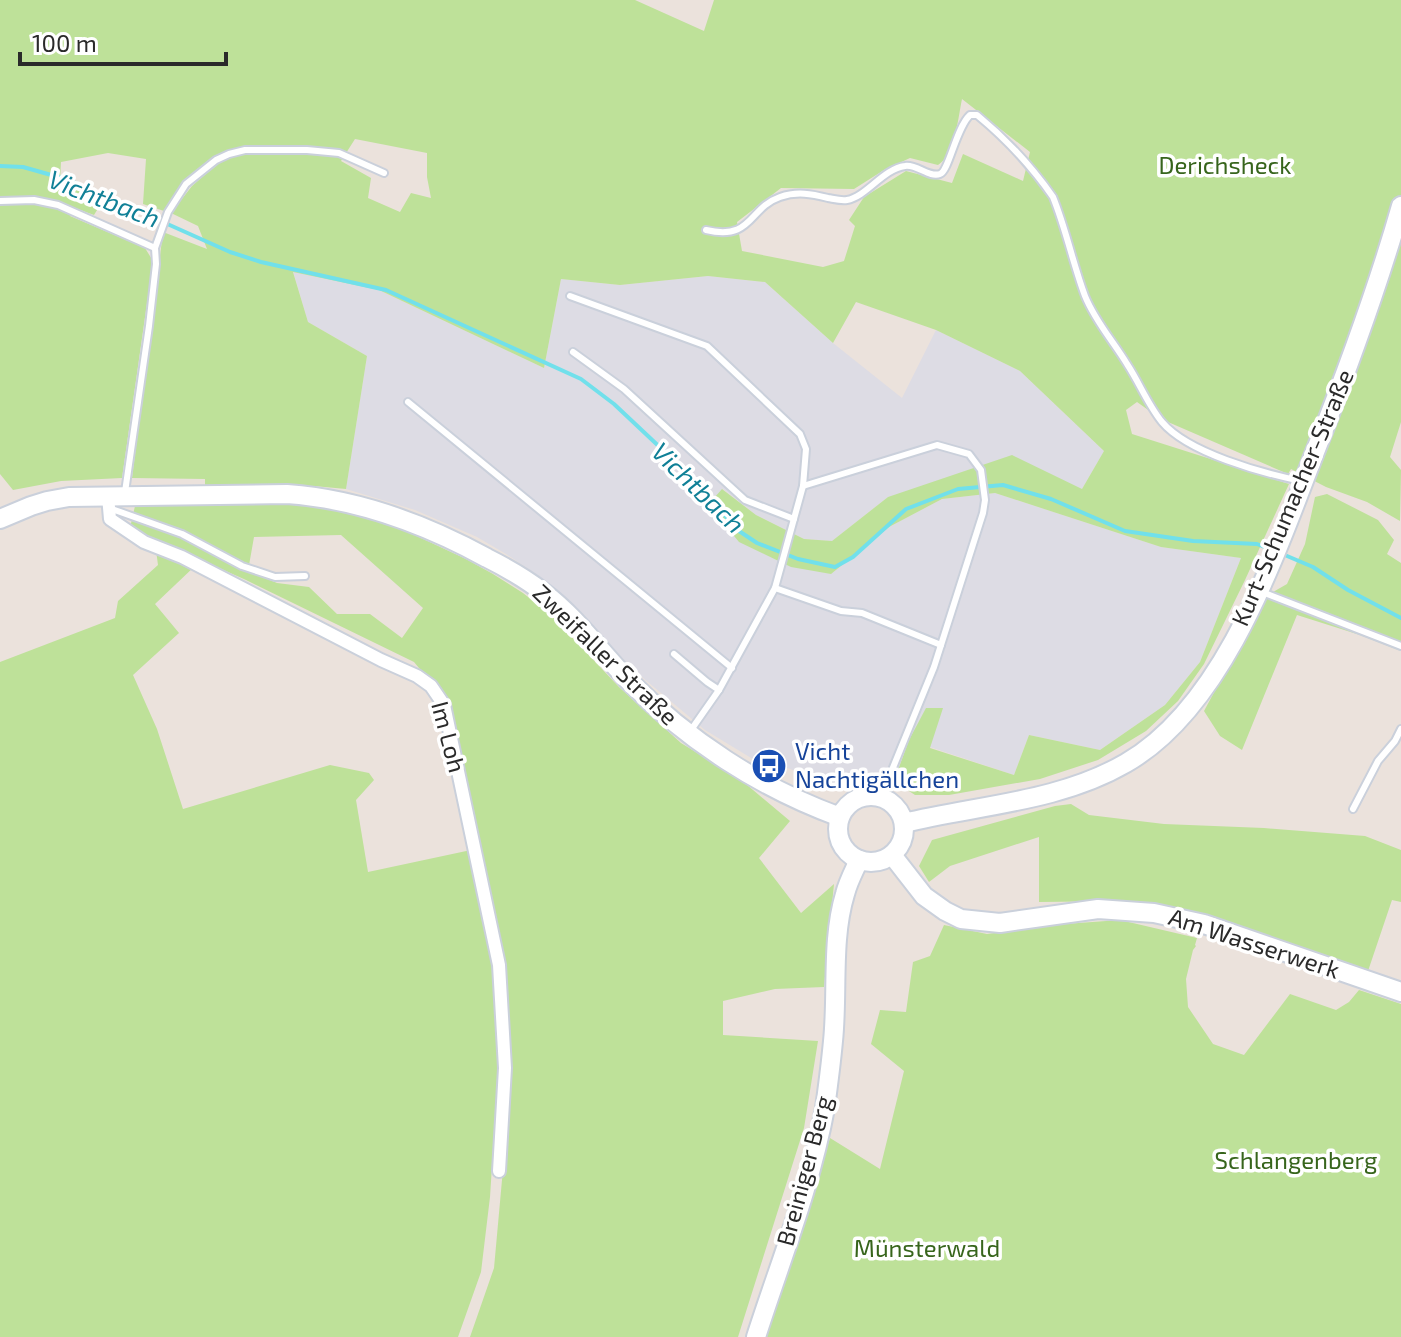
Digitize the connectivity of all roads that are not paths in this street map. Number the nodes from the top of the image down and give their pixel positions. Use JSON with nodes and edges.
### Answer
{"nodes":[{"id":1,"x":384,"y":173,"type":"dead end"},
{"id":2,"x":0,"y":201,"type":"edge"},
{"id":3,"x":1401,"y":206,"type":"edge"},
{"id":4,"x":706,"y":230,"type":"dead end"},
{"id":5,"x":155,"y":248,"type":"junction"},
{"id":6,"x":570,"y":296,"type":"dead end"},
{"id":7,"x":573,"y":352,"type":"dead end"},
{"id":8,"x":408,"y":402,"type":"dead end"},
{"id":9,"x":1303,"y":481,"type":"junction"},
{"id":10,"x":803,"y":486,"type":"junction"},
{"id":11,"x":114,"y":500,"type":"junction"},
{"id":12,"x":0,"y":519,"type":"edge"},
{"id":13,"x":794,"y":519,"type":"junction"},
{"id":14,"x":305,"y":576,"type":"dead end"},
{"id":15,"x":775,"y":588,"type":"junction"},
{"id":16,"x":1258,"y":591,"type":"junction"},
{"id":17,"x":941,"y":645,"type":"junction"},
{"id":18,"x":1401,"y":646,"type":"edge"},
{"id":19,"x":674,"y":654,"type":"dead end"},
{"id":20,"x":732,"y":668,"type":"junction"},
{"id":21,"x":719,"y":690,"type":"junction"},
{"id":22,"x":1401,"y":729,"type":"edge"},
{"id":23,"x":689,"y":733,"type":"junction"},
{"id":24,"x":881,"y":797,"type":"junction"},
{"id":25,"x":1353,"y":809,"type":"dead end"},
{"id":26,"x":840,"y":817,"type":"junction"},
{"id":27,"x":904,"y":823,"type":"junction"},
{"id":28,"x":892,"y":855,"type":"junction"},
{"id":29,"x":859,"y":860,"type":"junction"},
{"id":30,"x":1401,"y":992,"type":"edge"},
{"id":31,"x":499,"y":1171,"type":"dead end"},
{"id":32,"x":756,"y":1337,"type":"edge"}],
"edges":[{"from":1,"to":5,"type":"lane"},
{"from":2,"to":5,"type":"lane"},
{"from":3,"to":9,"type":"main road","name":"Kurt-Schumacher-Straße"},
{"from":4,"to":9,"type":"lane"},
{"from":5,"to":11,"type":"lane"},
{"from":6,"to":10,"type":"lane"},
{"from":7,"to":13,"type":"lane"},
{"from":8,"to":20,"type":"lane"},
{"from":9,"to":16,"type":"main road","name":"Kurt-Schumacher-Straße"},
{"from":10,"to":13,"type":"lane"},
{"from":10,"to":17,"type":"lane"},
{"from":11,"to":12,"type":"main road","name":"Zweifaller Straße"},
{"from":11,"to":14,"type":"lane"},
{"from":11,"to":23,"type":"main road","name":"Zweifaller Straße"},
{"from":11,"to":31,"type":"street","name":"Im Loh"},
{"from":13,"to":15,"type":"lane"},
{"from":15,"to":17,"type":"lane"},
{"from":15,"to":20,"type":"lane"},
{"from":16,"to":18,"type":"lane"},
{"from":16,"to":27,"type":"main road","name":"Kurt-Schumacher-Straße"},
{"from":17,"to":24,"type":"lane"},
{"from":19,"to":21,"type":"lane"},
{"from":20,"to":21,"type":"lane"},
{"from":21,"to":23,"type":"lane"},
{"from":22,"to":25,"type":"lane"},
{"from":23,"to":26,"type":"main road","name":"Zweifaller Straße"},
{"from":24,"to":26,"type":"main road"},
{"from":24,"to":27,"type":"main road"},
{"from":26,"to":29,"type":"main road"},
{"from":27,"to":28,"type":"main road"},
{"from":28,"to":29,"type":"main road"},
{"from":28,"to":30,"type":"main road","name":"Am Wasserwerk"},
{"from":29,"to":32,"type":"main road","name":"Breiniger Berg"}]}
